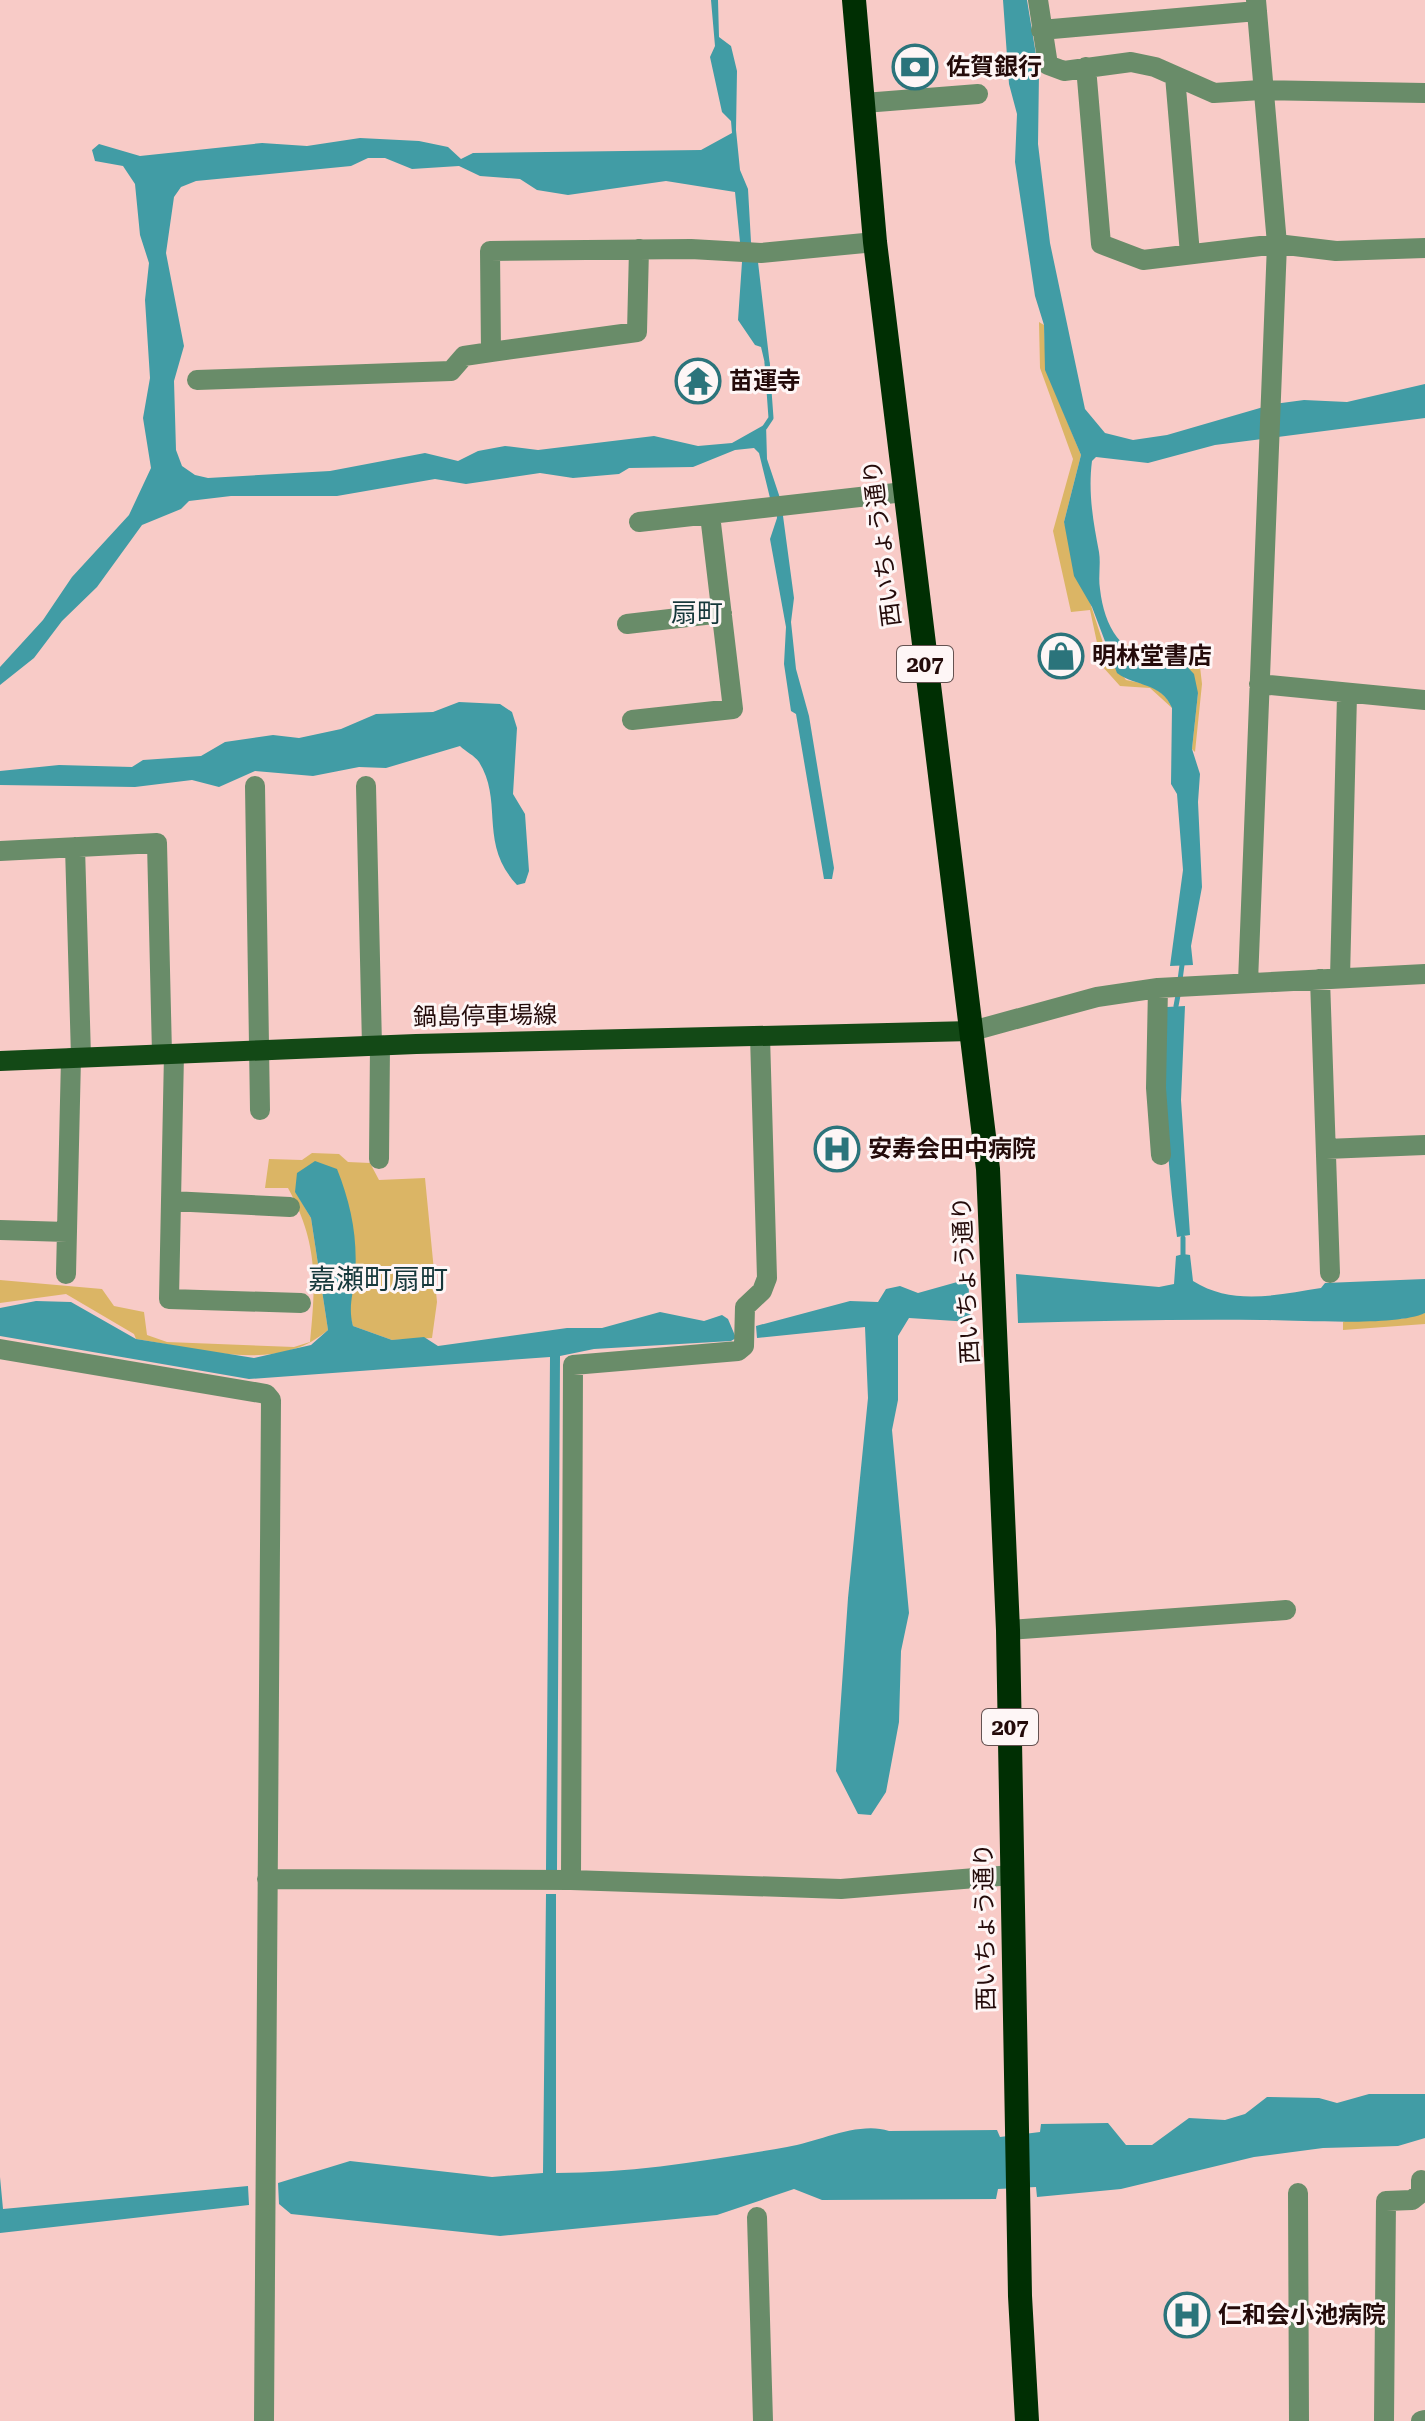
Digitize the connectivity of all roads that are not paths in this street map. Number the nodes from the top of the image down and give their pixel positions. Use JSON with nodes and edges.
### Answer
{"nodes":[{"id":1,"x":854,"y":0,"type":"edge"},
{"id":2,"x":1038,"y":0,"type":"edge"},
{"id":3,"x":1256,"y":6,"type":"edge"},
{"id":4,"x":1041,"y":30,"type":"junction"},
{"id":5,"x":1086,"y":67,"type":"junction"},
{"id":6,"x":1175,"y":76,"type":"junction"},
{"id":7,"x":1261,"y":90,"type":"junction"},
{"id":8,"x":1425,"y":93,"type":"edge"},
{"id":9,"x":978,"y":94,"type":"dead end"},
{"id":10,"x":864,"y":103,"type":"junction"},
{"id":11,"x":875,"y":242,"type":"junction"},
{"id":12,"x":1277,"y":244,"type":"junction"},
{"id":13,"x":1425,"y":248,"type":"edge"},
{"id":14,"x":639,"y":249,"type":"junction"},
{"id":15,"x":1190,"y":254,"type":"junction"},
{"id":16,"x":491,"y":352,"type":"junction"},
{"id":17,"x":197,"y":380,"type":"dead end"},
{"id":18,"x":904,"y":492,"type":"junction"},
{"id":19,"x":710,"y":515,"type":"junction"},
{"id":20,"x":639,"y":522,"type":"dead end"},
{"id":21,"x":722,"y":613,"type":"junction"},
{"id":22,"x":627,"y":624,"type":"dead end"},
{"id":23,"x":1259,"y":684,"type":"junction"},
{"id":24,"x":1347,"y":695,"type":"junction"},
{"id":25,"x":1425,"y":700,"type":"edge"},
{"id":26,"x":632,"y":720,"type":"dead end"},
{"id":27,"x":255,"y":786,"type":"dead end"},
{"id":28,"x":366,"y":786,"type":"dead end"},
{"id":29,"x":75,"y":847,"type":"junction"},
{"id":30,"x":0,"y":851,"type":"edge"},
{"id":31,"x":1425,"y":974,"type":"edge"},
{"id":32,"x":1330,"y":978,"type":"junction"},
{"id":33,"x":1248,"y":982,"type":"junction"},
{"id":34,"x":1158,"y":988,"type":"junction"},
{"id":35,"x":972,"y":1031,"type":"junction"},
{"id":36,"x":760,"y":1036,"type":"junction"},
{"id":37,"x":376,"y":1045,"type":"junction"},
{"id":38,"x":0,"y":1047,"type":"edge"},
{"id":39,"x":262,"y":1050,"type":"junction"},
{"id":40,"x":168,"y":1054,"type":"junction"},
{"id":41,"x":76,"y":1058,"type":"junction"},
{"id":42,"x":0,"y":1061,"type":"edge"},
{"id":43,"x":260,"y":1110,"type":"dead end"},
{"id":44,"x":1425,"y":1145,"type":"edge"},
{"id":45,"x":1326,"y":1149,"type":"junction"},
{"id":46,"x":1161,"y":1155,"type":"dead end"},
{"id":47,"x":379,"y":1159,"type":"dead end"},
{"id":48,"x":171,"y":1201,"type":"junction"},
{"id":49,"x":290,"y":1207,"type":"dead end"},
{"id":50,"x":0,"y":1230,"type":"edge"},
{"id":51,"x":67,"y":1232,"type":"junction"},
{"id":52,"x":1330,"y":1273,"type":"dead end"},
{"id":53,"x":66,"y":1274,"type":"dead end"},
{"id":54,"x":301,"y":1303,"type":"dead end"},
{"id":55,"x":0,"y":1349,"type":"edge"},
{"id":56,"x":1286,"y":1610,"type":"dead end"},
{"id":57,"x":1008,"y":1630,"type":"junction"},
{"id":58,"x":1012,"y":1875,"type":"junction"},
{"id":59,"x":267,"y":1879,"type":"junction"},
{"id":60,"x":571,"y":1880,"type":"junction"},
{"id":61,"x":1421,"y":2180,"type":"dead end"},
{"id":62,"x":1298,"y":2193,"type":"dead end"},
{"id":63,"x":757,"y":2217,"type":"dead end"},
{"id":64,"x":264,"y":2421,"type":"edge"},
{"id":65,"x":763,"y":2421,"type":"edge"},
{"id":66,"x":1027,"y":2421,"type":"edge"},
{"id":67,"x":1299,"y":2421,"type":"edge"},
{"id":68,"x":1384,"y":2421,"type":"edge"}],
"edges":[{"from":1,"to":10,"type":"highway","name":"西いちょう通り","number":"207"},
{"from":2,"to":4,"type":"street"},
{"from":3,"to":4,"type":"street"},
{"from":3,"to":7,"type":"street"},
{"from":4,"to":5,"type":"street"},
{"from":5,"to":6,"type":"street"},
{"from":5,"to":15,"type":"street"},
{"from":6,"to":7,"type":"street"},
{"from":6,"to":15,"type":"street"},
{"from":7,"to":8,"type":"street"},
{"from":7,"to":12,"type":"street"},
{"from":9,"to":10,"type":"street"},
{"from":10,"to":11,"type":"highway","name":"西いちょう通り","number":"207"},
{"from":11,"to":14,"type":"street"},
{"from":11,"to":18,"type":"highway","name":"西いちょう通り","number":"207"},
{"from":12,"to":13,"type":"street"},
{"from":12,"to":15,"type":"street"},
{"from":12,"to":23,"type":"street"},
{"from":14,"to":16,"type":"street"},
{"from":14,"to":16,"type":"street"},
{"from":16,"to":17,"type":"street"},
{"from":18,"to":19,"type":"street"},
{"from":18,"to":35,"type":"highway","name":"西いちょう通り","number":"207"},
{"from":19,"to":20,"type":"street"},
{"from":19,"to":21,"type":"street"},
{"from":21,"to":22,"type":"street"},
{"from":21,"to":26,"type":"street"},
{"from":23,"to":24,"type":"street"},
{"from":23,"to":33,"type":"street"},
{"from":24,"to":25,"type":"street"},
{"from":24,"to":32,"type":"street"},
{"from":27,"to":39,"type":"street"},
{"from":28,"to":37,"type":"street"},
{"from":29,"to":30,"type":"street"},
{"from":29,"to":40,"type":"street"},
{"from":29,"to":41,"type":"street"},
{"from":31,"to":32,"type":"street"},
{"from":32,"to":33,"type":"street"},
{"from":32,"to":45,"type":"street"},
{"from":33,"to":34,"type":"street"},
{"from":34,"to":35,"type":"street"},
{"from":34,"to":46,"type":"street"},
{"from":35,"to":36,"type":"main road","name":"鍋島停車場線"},
{"from":35,"to":57,"type":"highway","name":"西いちょう通り","number":"207"},
{"from":36,"to":37,"type":"main road","name":"鍋島停車場線"},
{"from":36,"to":60,"type":"street"},
{"from":37,"to":39,"type":"main road","name":"鍋島停車場線"},
{"from":37,"to":47,"type":"street"},
{"from":38,"to":42,"type":"street"},
{"from":39,"to":40,"type":"main road","name":"鍋島停車場線"},
{"from":39,"to":43,"type":"street"},
{"from":40,"to":41,"type":"main road","name":"鍋島停車場線"},
{"from":40,"to":48,"type":"street"},
{"from":41,"to":42,"type":"main road","name":"鍋島停車場線"},
{"from":41,"to":51,"type":"street"},
{"from":44,"to":45,"type":"street"},
{"from":45,"to":52,"type":"street"},
{"from":48,"to":49,"type":"street"},
{"from":48,"to":54,"type":"street"},
{"from":50,"to":51,"type":"street"},
{"from":51,"to":53,"type":"street"},
{"from":55,"to":59,"type":"street"},
{"from":56,"to":57,"type":"street"},
{"from":57,"to":58,"type":"highway","name":"西いちょう通り","number":"207"},
{"from":58,"to":60,"type":"street"},
{"from":58,"to":66,"type":"highway","name":"西いちょう通り","number":"207"},
{"from":59,"to":60,"type":"street"},
{"from":59,"to":64,"type":"street"},
{"from":61,"to":68,"type":"street"},
{"from":62,"to":67,"type":"street"},
{"from":63,"to":65,"type":"street"}]}
